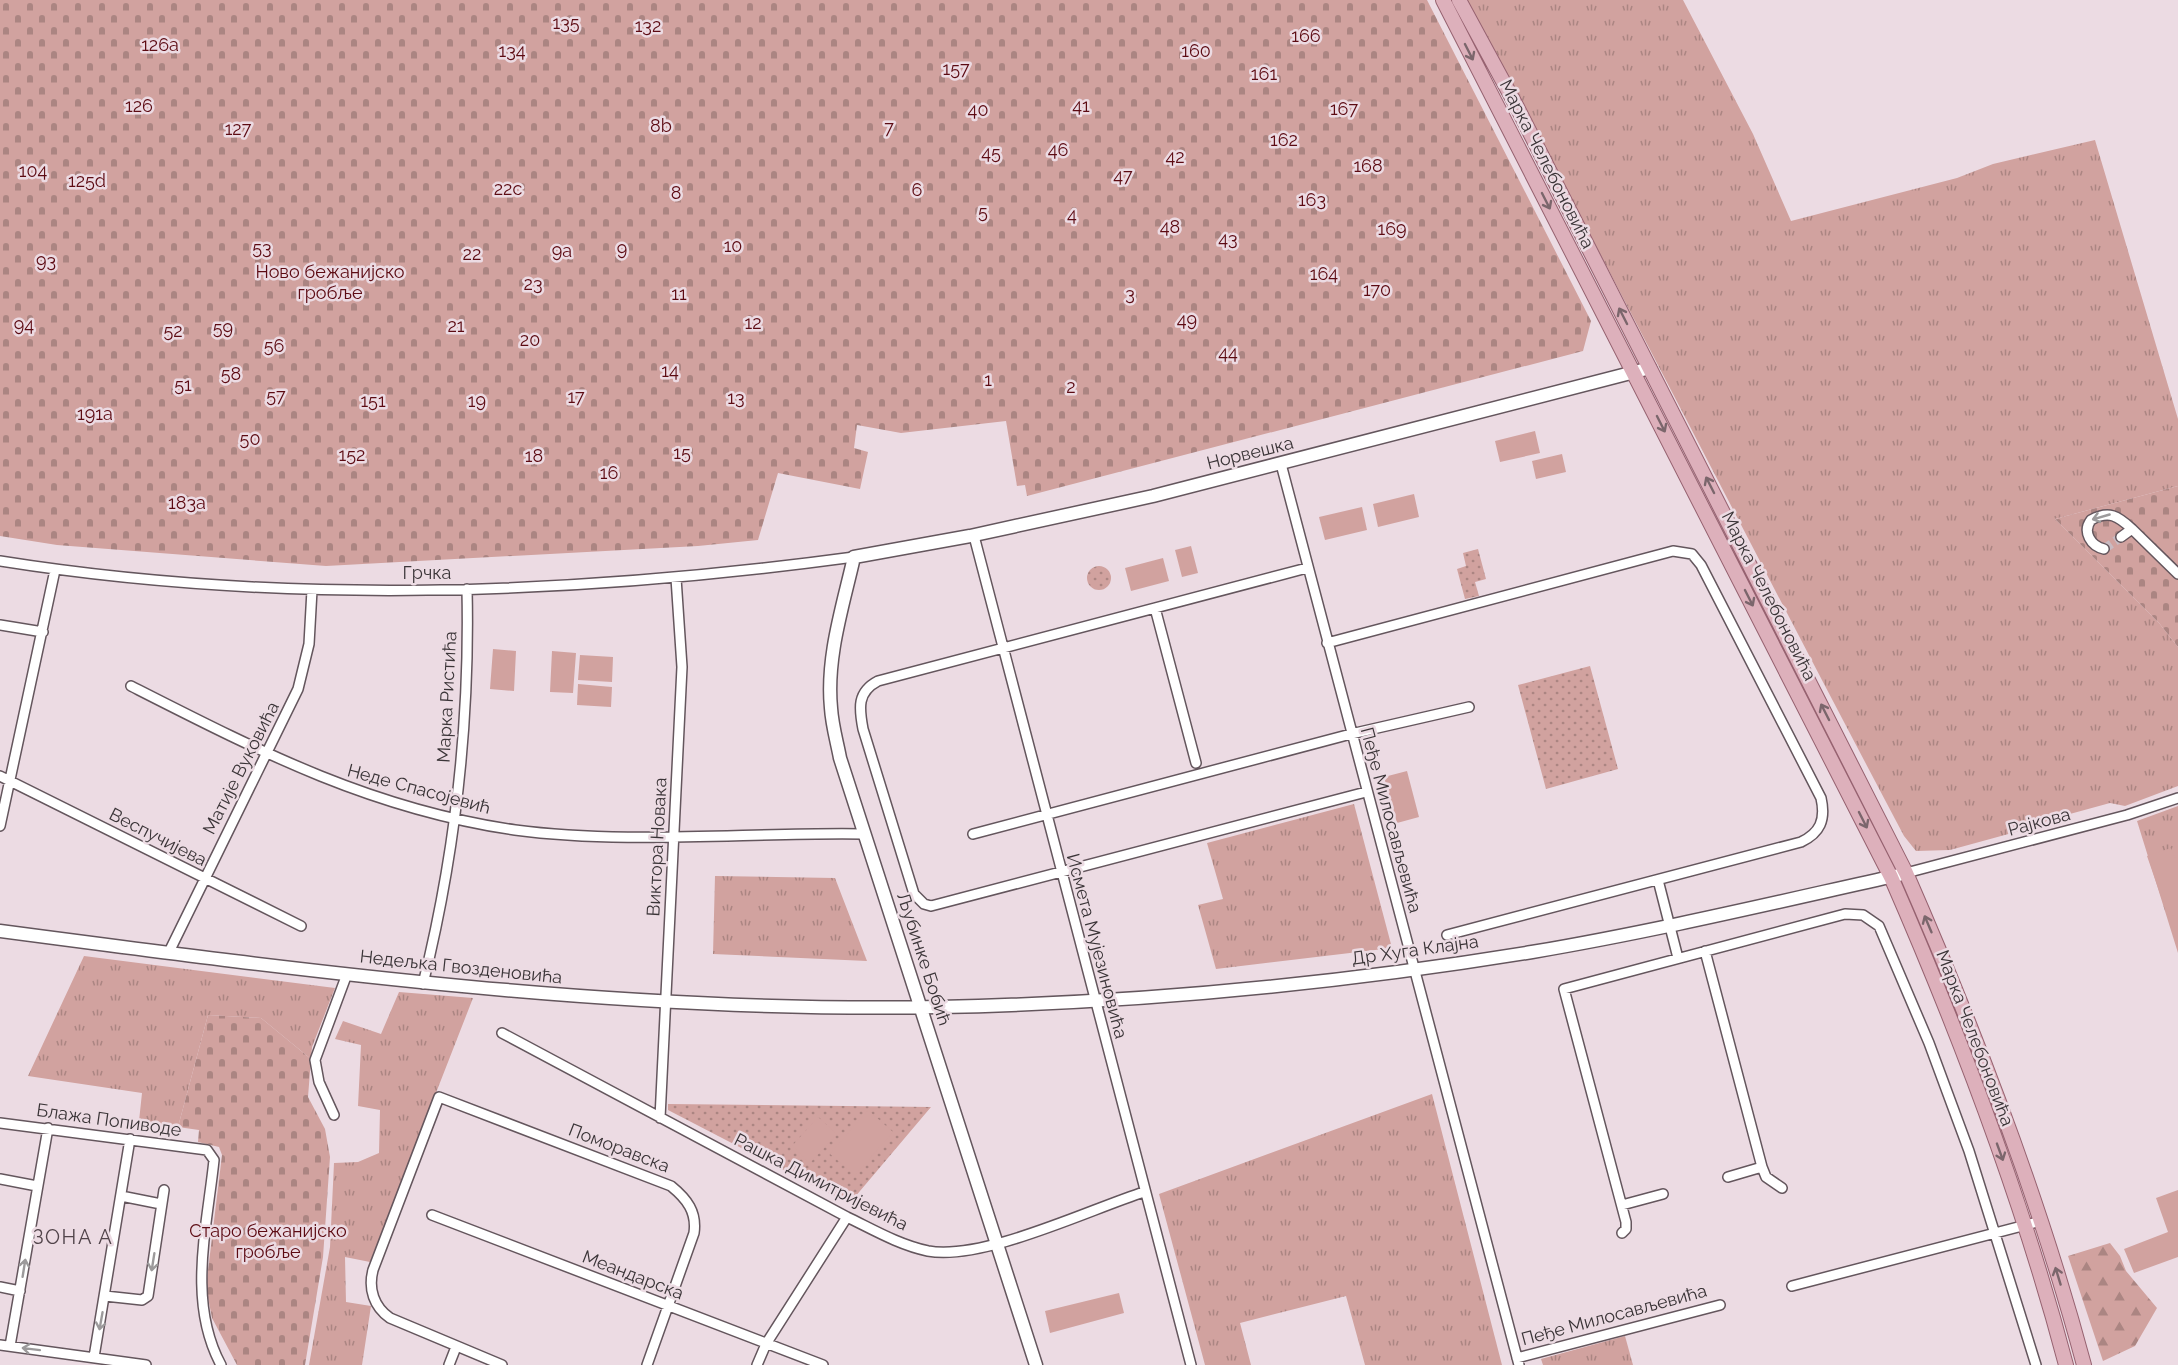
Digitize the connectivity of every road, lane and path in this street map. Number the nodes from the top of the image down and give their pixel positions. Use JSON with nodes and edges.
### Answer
{"nodes":[{"id":1,"x":1461,"y":2,"type":"edge"},
{"id":2,"x":1446,"y":6,"type":"edge"},
{"id":3,"x":1650,"y":368,"type":"junction"},
{"id":4,"x":1634,"y":372,"type":"junction"},
{"id":5,"x":1281,"y":464,"type":"junction"},
{"id":6,"x":2132,"y":529,"type":"junction"},
{"id":7,"x":974,"y":536,"type":"junction"},
{"id":8,"x":2121,"y":537,"type":"tunnel mouth"},
{"id":9,"x":2104,"y":549,"type":"dead end"},
{"id":10,"x":854,"y":557,"type":"junction"},
{"id":11,"x":0,"y":561,"type":"edge"},
{"id":12,"x":1307,"y":568,"type":"junction"},
{"id":13,"x":55,"y":570,"type":"junction"},
{"id":14,"x":2178,"y":574,"type":"edge"},
{"id":15,"x":676,"y":578,"type":"junction"},
{"id":16,"x":467,"y":589,"type":"junction"},
{"id":17,"x":312,"y":590,"type":"junction"},
{"id":18,"x":1155,"y":608,"type":"junction"},
{"id":19,"x":0,"y":625,"type":"edge"},
{"id":20,"x":43,"y":632,"type":"junction"},
{"id":21,"x":1328,"y":643,"type":"junction"},
{"id":22,"x":1001,"y":649,"type":"junction"},
{"id":23,"x":131,"y":686,"type":"dead end"},
{"id":24,"x":1469,"y":707,"type":"dead end"},
{"id":25,"x":1351,"y":734,"type":"junction"},
{"id":26,"x":266,"y":754,"type":"junction"},
{"id":27,"x":1196,"y":763,"type":"dead end"},
{"id":28,"x":0,"y":776,"type":"edge"},
{"id":29,"x":10,"y":781,"type":"junction"},
{"id":30,"x":1366,"y":792,"type":"junction"},
{"id":31,"x":2178,"y":798,"type":"edge"},
{"id":32,"x":1046,"y":814,"type":"junction"},
{"id":33,"x":455,"y":819,"type":"junction"},
{"id":34,"x":0,"y":826,"type":"edge"},
{"id":35,"x":864,"y":834,"type":"junction"},
{"id":36,"x":973,"y":834,"type":"dead end"},
{"id":37,"x":674,"y":836,"type":"junction"},
{"id":38,"x":1061,"y":873,"type":"junction"},
{"id":39,"x":1906,"y":873,"type":"junction"},
{"id":40,"x":1891,"y":877,"type":"junction"},
{"id":41,"x":204,"y":878,"type":"junction"},
{"id":42,"x":1658,"y":880,"type":"junction"},
{"id":43,"x":301,"y":926,"type":"dead end"},
{"id":44,"x":1670,"y":926,"type":"junction"},
{"id":45,"x":0,"y":931,"type":"edge"},
{"id":46,"x":1447,"y":935,"type":"dead end"},
{"id":47,"x":1705,"y":951,"type":"junction"},
{"id":48,"x":169,"y":952,"type":"junction"},
{"id":49,"x":1678,"y":958,"type":"junction"},
{"id":50,"x":1413,"y":970,"type":"junction"},
{"id":51,"x":347,"y":974,"type":"junction"},
{"id":52,"x":423,"y":984,"type":"junction"},
{"id":53,"x":1094,"y":1000,"type":"junction"},
{"id":54,"x":666,"y":1002,"type":"junction"},
{"id":55,"x":922,"y":1007,"type":"junction"},
{"id":56,"x":502,"y":1033,"type":"dead end"},
{"id":57,"x":334,"y":1115,"type":"dead end"},
{"id":58,"x":660,"y":1118,"type":"junction"},
{"id":59,"x":0,"y":1123,"type":"edge"},
{"id":60,"x":48,"y":1128,"type":"junction"},
{"id":61,"x":130,"y":1139,"type":"junction"},
{"id":62,"x":1762,"y":1167,"type":"junction"},
{"id":63,"x":1728,"y":1177,"type":"dead end"},
{"id":64,"x":0,"y":1179,"type":"edge"},
{"id":65,"x":38,"y":1186,"type":"junction"},
{"id":66,"x":1782,"y":1188,"type":"dead end"},
{"id":67,"x":164,"y":1190,"type":"dead end"},
{"id":68,"x":1144,"y":1192,"type":"junction"},
{"id":69,"x":1664,"y":1194,"type":"dead end"},
{"id":70,"x":121,"y":1196,"type":"junction"},
{"id":71,"x":161,"y":1204,"type":"junction"},
{"id":72,"x":1622,"y":1205,"type":"junction"},
{"id":73,"x":432,"y":1215,"type":"dead end"},
{"id":74,"x":847,"y":1217,"type":"junction"},
{"id":75,"x":2041,"y":1221,"type":"junction"},
{"id":76,"x":2026,"y":1226,"type":"junction"},
{"id":77,"x":1622,"y":1233,"type":"dead end"},
{"id":78,"x":1997,"y":1233,"type":"junction"},
{"id":79,"x":998,"y":1243,"type":"junction"},
{"id":80,"x":1792,"y":1286,"type":"dead end"},
{"id":81,"x":0,"y":1287,"type":"edge"},
{"id":82,"x":20,"y":1291,"type":"junction"},
{"id":83,"x":105,"y":1296,"type":"junction"},
{"id":84,"x":1720,"y":1305,"type":"dead end"},
{"id":85,"x":670,"y":1307,"type":"junction"},
{"id":86,"x":766,"y":1344,"type":"junction"},
{"id":87,"x":5,"y":1346,"type":"edge"},
{"id":88,"x":456,"y":1347,"type":"junction"},
{"id":89,"x":94,"y":1357,"type":"junction"},
{"id":90,"x":1518,"y":1362,"type":"edge"},
{"id":91,"x":146,"y":1365,"type":"edge"},
{"id":92,"x":221,"y":1365,"type":"edge"},
{"id":93,"x":449,"y":1365,"type":"edge"},
{"id":94,"x":502,"y":1365,"type":"edge"},
{"id":95,"x":647,"y":1365,"type":"edge"},
{"id":96,"x":757,"y":1365,"type":"edge"},
{"id":97,"x":823,"y":1365,"type":"edge"},
{"id":98,"x":1036,"y":1365,"type":"edge"},
{"id":99,"x":1191,"y":1365,"type":"edge"},
{"id":100,"x":2036,"y":1365,"type":"edge"},
{"id":101,"x":2066,"y":1365,"type":"edge"},
{"id":102,"x":2084,"y":1365,"type":"edge"}],
"edges":[{"from":1,"to":2,"type":"main road"},
{"from":3,"to":1,"type":"main road","name":"Марка Челебоновића","one_way":true},
{"from":2,"to":4,"type":"main road","name":"Марка Челебоновића","one_way":true},
{"from":3,"to":4,"type":"main road","name":"Норвешка"},
{"from":39,"to":3,"type":"main road","name":"Марка Челебоновића","one_way":true},
{"from":4,"to":5,"type":"main road","name":"Норвешка"},
{"from":4,"to":40,"type":"main road","name":"Марка Челебоновића","one_way":true},
{"from":5,"to":7,"type":"main road","name":"Норвешка"},
{"from":5,"to":12,"type":"street","name":"Пеђе Милосављевића"},
{"from":6,"to":8,"type":"street"},
{"from":6,"to":9,"type":"street","one_way":true},
{"from":6,"to":14,"type":"street"},
{"from":7,"to":10,"type":"main road","name":"Норвешка"},
{"from":7,"to":22,"type":"street","name":"Исмета Мујезиновића"},
{"from":10,"to":15,"type":"street","name":"Грчка"},
{"from":10,"to":35,"type":"main road","name":"Љубинке Бобић"},
{"from":11,"to":13,"type":"street","name":"Грчка"},
{"from":12,"to":18,"type":"street"},
{"from":12,"to":21,"type":"street","name":"Пеђе Милосављевића"},
{"from":13,"to":17,"type":"street","name":"Грчка"},
{"from":13,"to":20,"type":"street"},
{"from":15,"to":16,"type":"street","name":"Грчка"},
{"from":15,"to":37,"type":"street","name":"Виктора Новака"},
{"from":16,"to":17,"type":"street","name":"Грчка"},
{"from":16,"to":33,"type":"street","name":"Марка Ристића"},
{"from":17,"to":26,"type":"street","name":"Матије Вуковића"},
{"from":18,"to":22,"type":"street"},
{"from":18,"to":27,"type":"street"},
{"from":19,"to":20,"type":"street"},
{"from":20,"to":29,"type":"street"},
{"from":21,"to":25,"type":"street","name":"Пеђе Милосављевића"},
{"from":21,"to":42,"type":"street"},
{"from":22,"to":32,"type":"street","name":"Исмета Мујезиновића"},
{"from":22,"to":38,"type":"street"},
{"from":23,"to":26,"type":"street","name":"Неде Спасојевић"},
{"from":24,"to":25,"type":"street"},
{"from":25,"to":30,"type":"street","name":"Пеђе Милосављевића"},
{"from":25,"to":32,"type":"street"},
{"from":26,"to":33,"type":"street","name":"Неде Спасојевић"},
{"from":26,"to":41,"type":"street","name":"Матије Вуковића"},
{"from":28,"to":29,"type":"street","name":"Веспучијева"},
{"from":29,"to":34,"type":"street"},
{"from":29,"to":41,"type":"street","name":"Веспучијева"},
{"from":30,"to":38,"type":"street"},
{"from":30,"to":50,"type":"street","name":"Пеђе Милосављевића"},
{"from":31,"to":39,"type":"street","name":"Рајкова"},
{"from":32,"to":36,"type":"street"},
{"from":32,"to":38,"type":"street","name":"Исмета Мујезиновића"},
{"from":33,"to":37,"type":"street","name":"Неде Спасојевић"},
{"from":33,"to":52,"type":"street","name":"Марка Ристића"},
{"from":35,"to":37,"type":"street","name":"Неде Спасојевић"},
{"from":35,"to":55,"type":"main road","name":"Љубинке Бобић"},
{"from":37,"to":54,"type":"street","name":"Виктора Новака"},
{"from":38,"to":53,"type":"street","name":"Исмета Мујезиновића"},
{"from":39,"to":40,"type":"main road","name":"Др Хуга Клајна"},
{"from":75,"to":39,"type":"main road","name":"Марка Челебоновића","one_way":true},
{"from":40,"to":44,"type":"main road","name":"Др Хуга Клајна"},
{"from":40,"to":76,"type":"main road","name":"Марка Челебоновића","one_way":true},
{"from":41,"to":43,"type":"street","name":"Веспучијева"},
{"from":41,"to":48,"type":"street","name":"Матије Вуковића"},
{"from":42,"to":44,"type":"street"},
{"from":42,"to":46,"type":"street"},
{"from":44,"to":49,"type":"street"},
{"from":44,"to":50,"type":"main road","name":"Др Хуга Клајна"},
{"from":45,"to":48,"type":"main road","name":"Недељка Гвозденовића"},
{"from":47,"to":49,"type":"street"},
{"from":47,"to":62,"type":"street"},
{"from":47,"to":78,"type":"street"},
{"from":48,"to":51,"type":"main road","name":"Недељка Гвозденовића"},
{"from":49,"to":72,"type":"street"},
{"from":50,"to":53,"type":"main road","name":"Др Хуга Клајна"},
{"from":50,"to":90,"type":"street","name":"Пеђе Милосављевића"},
{"from":51,"to":52,"type":"main road","name":"Недељка Гвозденовића"},
{"from":51,"to":57,"type":"street"},
{"from":52,"to":54,"type":"main road","name":"Недељка Гвозденовића"},
{"from":53,"to":55,"type":"main road","name":"Др Хуга Клајна"},
{"from":53,"to":68,"type":"street","name":"Исмета Мујезиновића"},
{"from":54,"to":55,"type":"main road","name":"Недељка Гвозденовића"},
{"from":54,"to":58,"type":"street","name":"Виктора Новака"},
{"from":55,"to":79,"type":"main road","name":"Љубинке Бобић"},
{"from":56,"to":58,"type":"street","name":"Рашка Димитријевића"},
{"from":58,"to":74,"type":"street","name":"Рашка Димитријевића"},
{"from":59,"to":60,"type":"street","name":"Блажа Попиводе"},
{"from":60,"to":61,"type":"street","name":"Блажа Попиводе"},
{"from":60,"to":65,"type":"street"},
{"from":61,"to":70,"type":"street"},
{"from":61,"to":92,"type":"street","name":"Блажа Попиводе"},
{"from":62,"to":63,"type":"street"},
{"from":62,"to":66,"type":"street"},
{"from":64,"to":65,"type":"street"},
{"from":82,"to":65,"type":"street","one_way":true},
{"from":67,"to":71,"type":"street"},
{"from":68,"to":79,"type":"street","name":"Рашка Димитријевића"},
{"from":68,"to":99,"type":"street","name":"Исмета Мујезиновића"},
{"from":69,"to":72,"type":"street"},
{"from":70,"to":71,"type":"street"},
{"from":70,"to":83,"type":"street"},
{"from":71,"to":83,"type":"street","one_way":true},
{"from":72,"to":77,"type":"street"},
{"from":73,"to":85,"type":"street","name":"Меандарска"},
{"from":74,"to":79,"type":"street","name":"Рашка Димитријевића"},
{"from":74,"to":86,"type":"street"},
{"from":75,"to":76,"type":"street"},
{"from":102,"to":75,"type":"main road","name":"Марка Челебоновића","one_way":true},
{"from":76,"to":78,"type":"street"},
{"from":76,"to":101,"type":"main road","name":"Марка Челебоновића"},
{"from":78,"to":80,"type":"street"},
{"from":78,"to":100,"type":"street"},
{"from":79,"to":98,"type":"main road","name":"Љубинке Бобић"},
{"from":81,"to":82,"type":"street"},
{"from":82,"to":87,"type":"street"},
{"from":83,"to":89,"type":"street","one_way":true},
{"from":84,"to":90,"type":"street","name":"Пеђе Милосављевића"},
{"from":85,"to":86,"type":"street","name":"Меандарска"},
{"from":85,"to":88,"type":"street","name":"Поморавска"},
{"from":85,"to":95,"type":"street","name":"Поморавска"},
{"from":86,"to":96,"type":"street"},
{"from":86,"to":97,"type":"street","name":"Меандарска"},
{"from":89,"to":87,"type":"street","one_way":true},
{"from":88,"to":93,"type":"street"},
{"from":88,"to":94,"type":"street"},
{"from":89,"to":91,"type":"street"}]}
